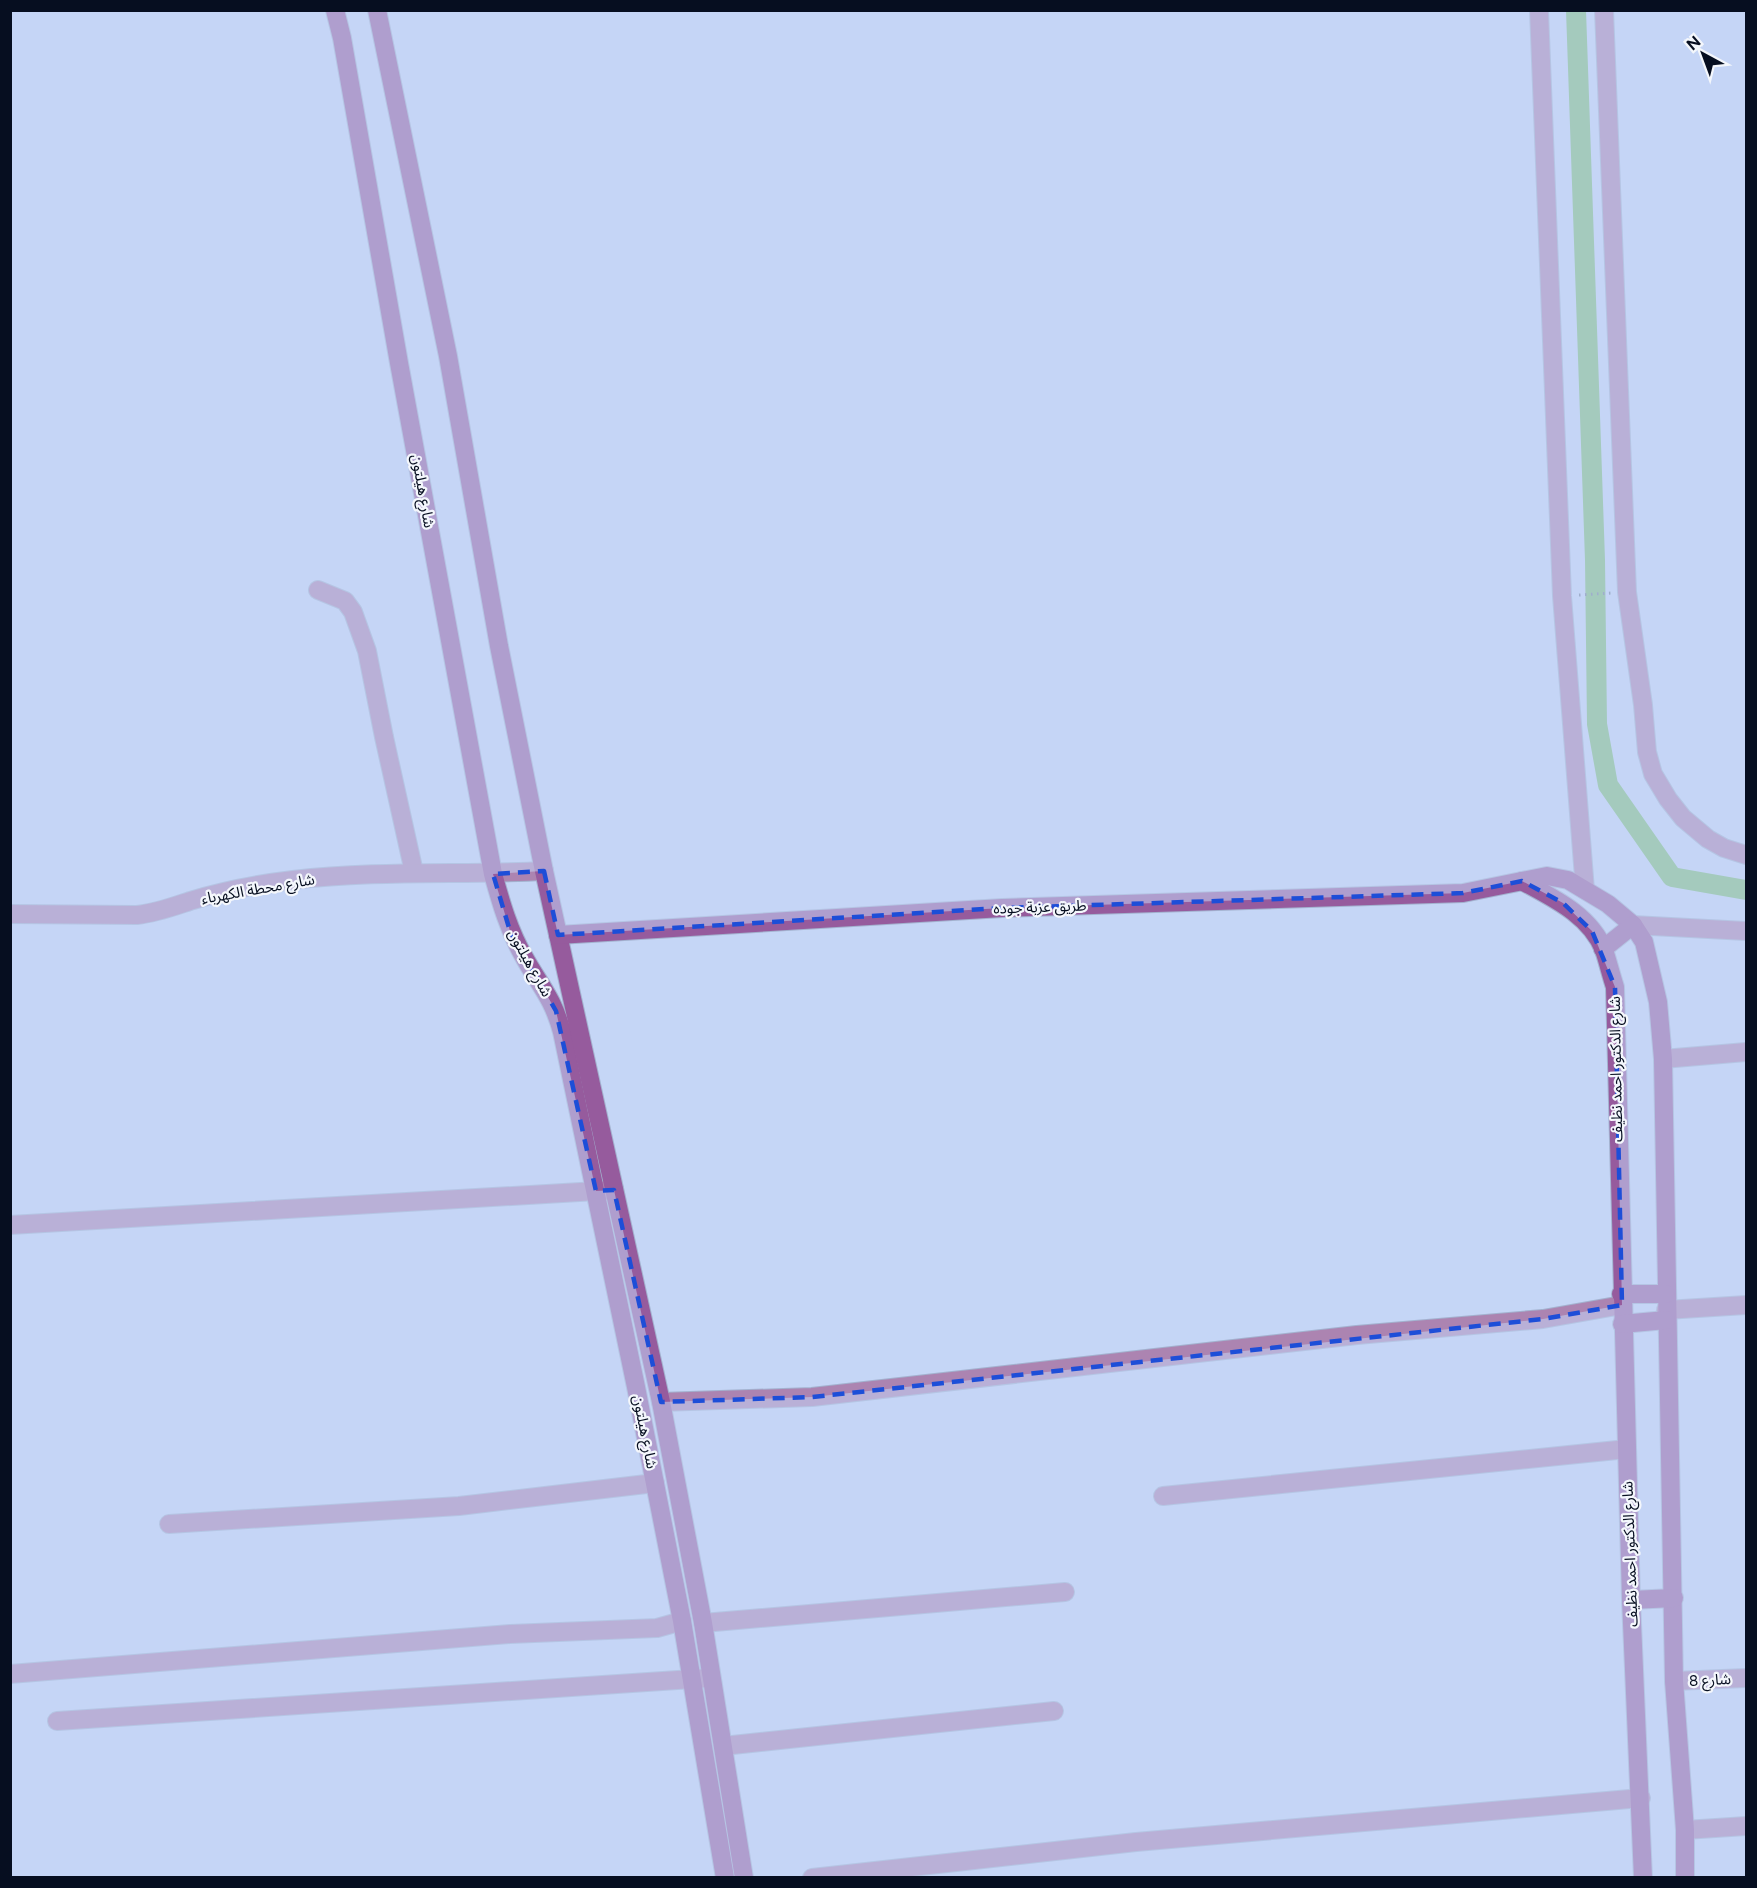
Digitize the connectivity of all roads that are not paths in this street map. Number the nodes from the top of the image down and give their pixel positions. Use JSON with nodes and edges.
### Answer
{"nodes":[{"id":1,"x":335,"y":10,"type":"edge"},
{"id":2,"x":377,"y":10,"type":"edge"},
{"id":3,"x":1539,"y":10,"type":"edge"},
{"id":4,"x":1604,"y":10,"type":"edge"},
{"id":5,"x":318,"y":590,"type":"dead end"},
{"id":6,"x":1746,"y":855,"type":"edge"},
{"id":7,"x":414,"y":872,"type":"junction"},
{"id":8,"x":544,"y":872,"type":"junction"},
{"id":9,"x":493,"y":874,"type":"junction"},
{"id":10,"x":1522,"y":880,"type":"junction"},
{"id":11,"x":1586,"y":890,"type":"junction"},
{"id":12,"x":10,"y":914,"type":"edge"},
{"id":13,"x":1633,"y":925,"type":"junction"},
{"id":14,"x":1746,"y":931,"type":"edge"},
{"id":15,"x":558,"y":935,"type":"junction"},
{"id":16,"x":1603,"y":949,"type":"junction"},
{"id":17,"x":1746,"y":1052,"type":"edge"},
{"id":18,"x":1663,"y":1059,"type":"junction"},
{"id":19,"x":605,"y":1190,"type":"junction"},
{"id":20,"x":10,"y":1225,"type":"edge"},
{"id":21,"x":1622,"y":1299,"type":"junction"},
{"id":22,"x":1746,"y":1305,"type":"edge"},
{"id":23,"x":1666,"y":1308,"type":"junction"},
{"id":24,"x":1622,"y":1324,"type":"junction"},
{"id":25,"x":636,"y":1387,"type":"junction"},
{"id":26,"x":660,"y":1400,"type":"junction"},
{"id":27,"x":643,"y":1419,"type":"junction"},
{"id":28,"x":1628,"y":1449,"type":"junction"},
{"id":29,"x":655,"y":1483,"type":"junction"},
{"id":30,"x":1163,"y":1496,"type":"dead end"},
{"id":31,"x":169,"y":1524,"type":"dead end"},
{"id":32,"x":1065,"y":1592,"type":"dead end"},
{"id":33,"x":1674,"y":1598,"type":"junction"},
{"id":34,"x":1631,"y":1600,"type":"junction"},
{"id":35,"x":682,"y":1621,"type":"junction"},
{"id":36,"x":703,"y":1623,"type":"junction"},
{"id":37,"x":10,"y":1674,"type":"edge"},
{"id":38,"x":1746,"y":1678,"type":"edge"},
{"id":39,"x":702,"y":1679,"type":"junction"},
{"id":40,"x":1674,"y":1681,"type":"junction"},
{"id":41,"x":1054,"y":1711,"type":"dead end"},
{"id":42,"x":57,"y":1722,"type":"dead end"},
{"id":43,"x":723,"y":1746,"type":"junction"},
{"id":44,"x":1641,"y":1798,"type":"junction"},
{"id":45,"x":1746,"y":1826,"type":"edge"},
{"id":46,"x":1685,"y":1830,"type":"junction"},
{"id":47,"x":725,"y":1878,"type":"edge"},
{"id":48,"x":744,"y":1878,"type":"edge"},
{"id":49,"x":812,"y":1878,"type":"edge"},
{"id":50,"x":1643,"y":1878,"type":"edge"},
{"id":51,"x":1685,"y":1878,"type":"edge"}],
"edges":[{"from":1,"to":9,"type":"main road","name":"شارع هيلتون"},
{"from":2,"to":8,"type":"main road","name":"شارع هيلتون"},
{"from":3,"to":11,"type":"street"},
{"from":4,"to":6,"type":"street"},
{"from":5,"to":7,"type":"street"},
{"from":7,"to":9,"type":"street","name":"شارع محطة الكهرباء"},
{"from":7,"to":12,"type":"street","name":"شارع محطة الكهرباء"},
{"from":8,"to":9,"type":"street","name":"شارع محطة الكهرباء"},
{"from":8,"to":15,"type":"main road","name":"شارع هيلتون"},
{"from":9,"to":19,"type":"main road","name":"شارع هيلتون"},
{"from":10,"to":11,"type":"main road"},
{"from":10,"to":15,"type":"main road","name":"طريق عزبة جوده"},
{"from":10,"to":16,"type":"main road","name":"شارع الدكتور احمد نظيف"},
{"from":11,"to":13,"type":"main road"},
{"from":13,"to":14,"type":"street"},
{"from":13,"to":16,"type":"main road"},
{"from":13,"to":18,"type":"main road"},
{"from":15,"to":19,"type":"main road","name":"شارع هيلتون"},
{"from":16,"to":21,"type":"main road","name":"شارع الدكتور احمد نظيف"},
{"from":17,"to":18,"type":"street"},
{"from":18,"to":23,"type":"main road"},
{"from":19,"to":20,"type":"street"},
{"from":19,"to":25,"type":"main road","name":"شارع هيلتون"},
{"from":19,"to":26,"type":"main road","name":"شارع هيلتون"},
{"from":21,"to":23,"type":"main road"},
{"from":21,"to":24,"type":"main road","name":"شارع الدكتور احمد نظيف"},
{"from":21,"to":26,"type":"street"},
{"from":22,"to":23,"type":"street"},
{"from":23,"to":24,"type":"main road"},
{"from":23,"to":33,"type":"main road"},
{"from":24,"to":28,"type":"main road","name":"شارع الدكتور احمد نظيف"},
{"from":25,"to":26,"type":"main road"},
{"from":25,"to":27,"type":"main road","name":"شارع هيلتون"},
{"from":26,"to":27,"type":"main road"},
{"from":26,"to":36,"type":"main road","name":"شارع هيلتون"},
{"from":27,"to":29,"type":"main road","name":"شارع هيلتون"},
{"from":28,"to":30,"type":"street"},
{"from":28,"to":34,"type":"main road","name":"شارع الدكتور احمد نظيف"},
{"from":29,"to":31,"type":"street"},
{"from":29,"to":35,"type":"main road","name":"شارع هيلتون"},
{"from":32,"to":36,"type":"street"},
{"from":33,"to":34,"type":"main road"},
{"from":33,"to":40,"type":"main road"},
{"from":34,"to":44,"type":"main road","name":"شارع الدكتور احمد نظيف"},
{"from":35,"to":37,"type":"street"},
{"from":35,"to":39,"type":"main road","name":"شارع هيلتون"},
{"from":36,"to":39,"type":"main road","name":"شارع هيلتون"},
{"from":38,"to":40,"type":"street","name":"شارع 8"},
{"from":39,"to":42,"type":"street"},
{"from":39,"to":43,"type":"main road","name":"شارع هيلتون"},
{"from":39,"to":47,"type":"main road","name":"شارع هيلتون"},
{"from":40,"to":46,"type":"main road"},
{"from":41,"to":43,"type":"street"},
{"from":43,"to":48,"type":"main road","name":"شارع هيلتون"},
{"from":44,"to":49,"type":"street"},
{"from":44,"to":50,"type":"main road","name":"شارع الدكتور احمد نظيف"},
{"from":45,"to":46,"type":"street"},
{"from":46,"to":51,"type":"main road"}]}
